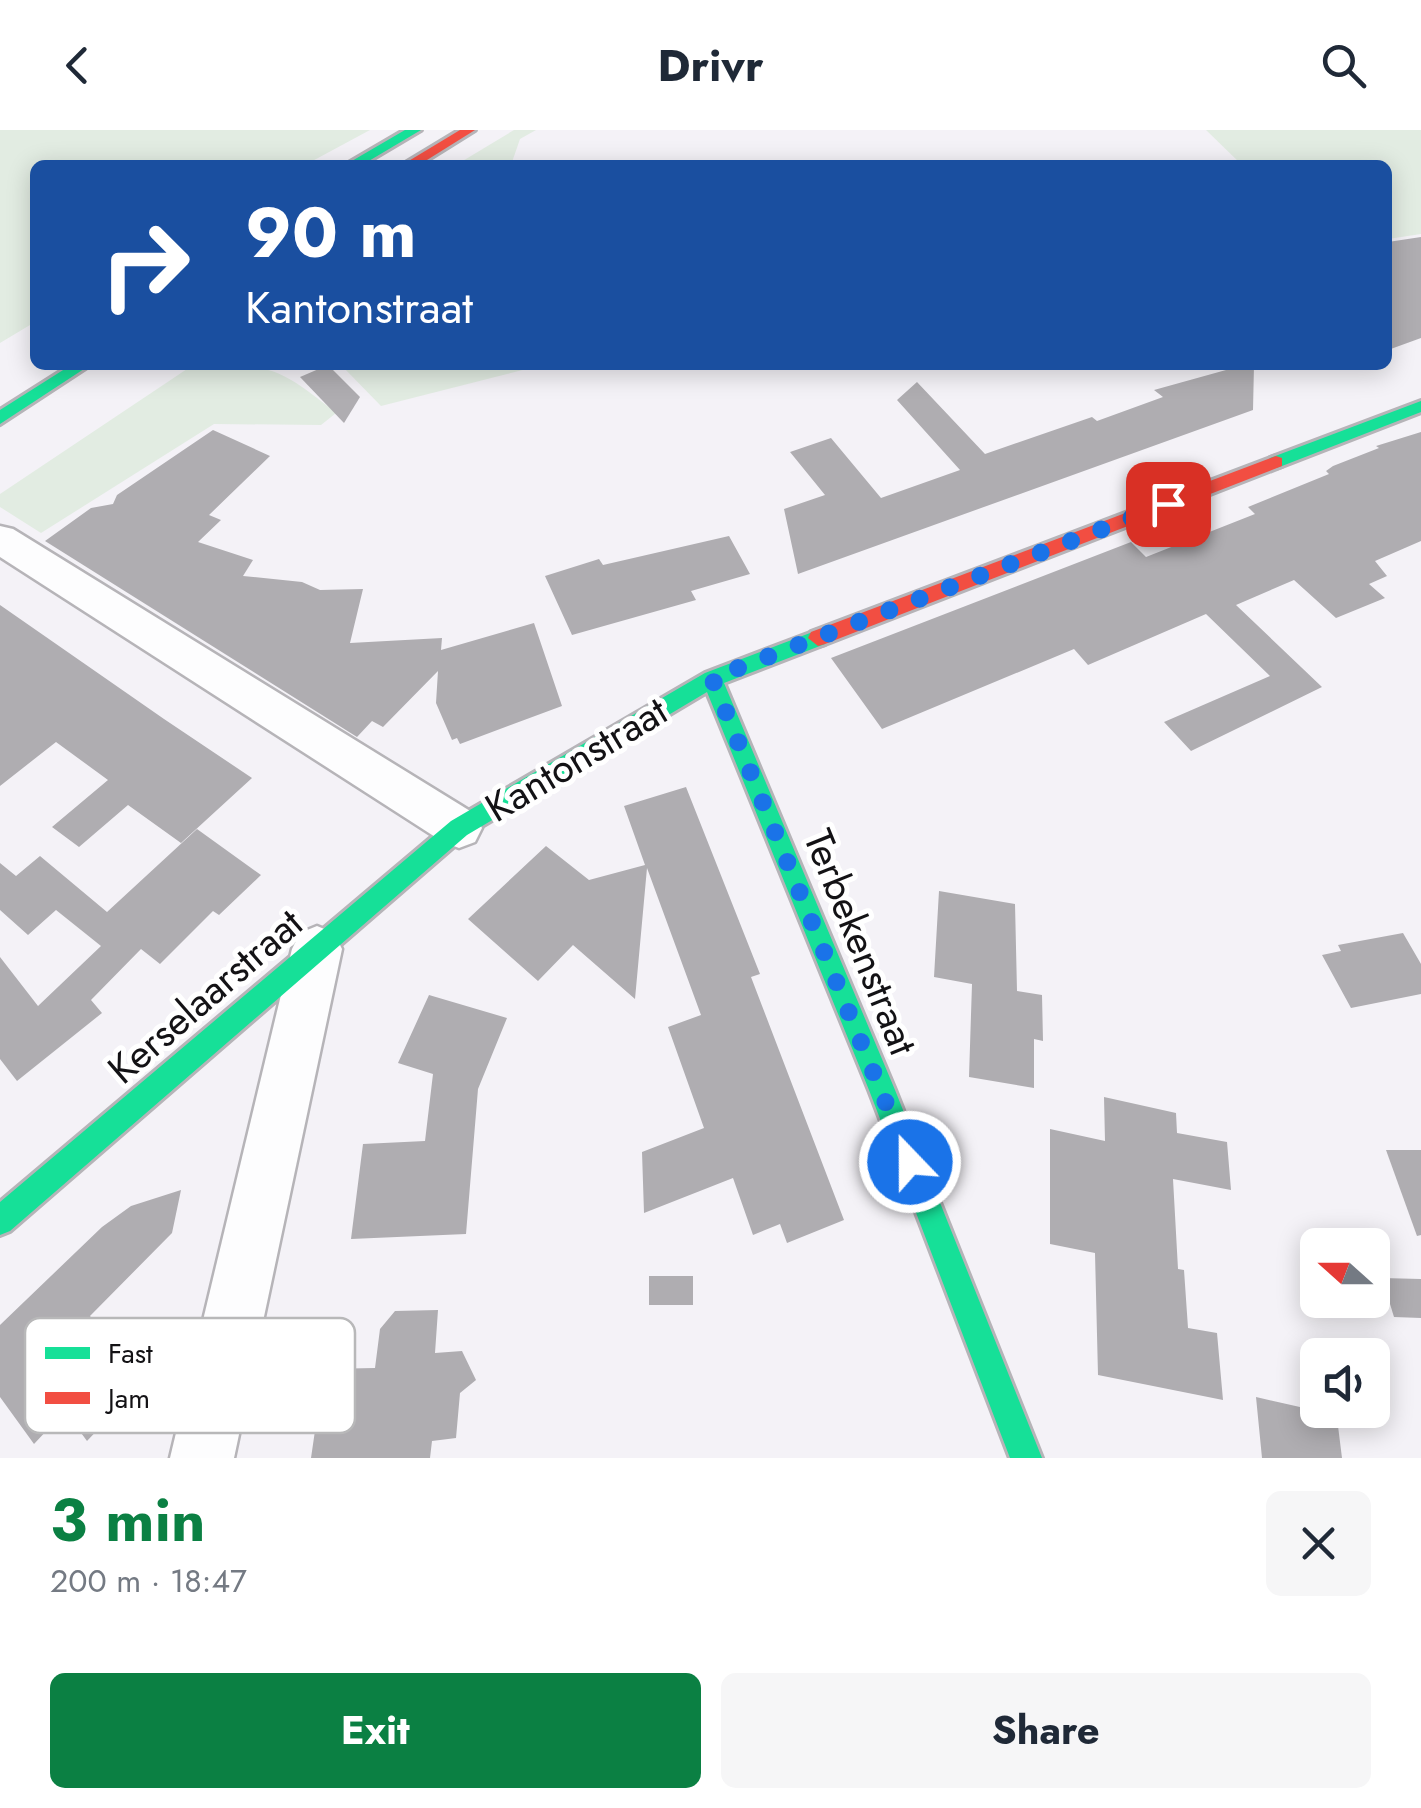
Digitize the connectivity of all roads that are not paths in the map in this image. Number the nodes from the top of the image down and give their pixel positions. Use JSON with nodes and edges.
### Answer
{"nodes":[{"id":1,"x":415,"y":130,"type":"edge"},
{"id":2,"x":469,"y":130,"type":"edge"},
{"id":3,"x":361,"y":160,"type":"edge"},
{"id":4,"x":418,"y":160,"type":"edge"},
{"id":5,"x":74,"y":370,"type":"edge"},
{"id":6,"x":1421,"y":406,"type":"edge"},
{"id":7,"x":0,"y":418,"type":"edge"},
{"id":8,"x":0,"y":539,"type":"edge"},
{"id":9,"x":712,"y":678,"type":"junction"},
{"id":10,"x":459,"y":828,"type":"junction"},
{"id":11,"x":317,"y":950,"type":"junction"},
{"id":12,"x":0,"y":1221,"type":"edge"},
{"id":13,"x":234,"y":1318,"type":"edge"},
{"id":14,"x":208,"y":1433,"type":"edge"},
{"id":15,"x":202,"y":1458,"type":"edge"},
{"id":16,"x":1026,"y":1458,"type":"edge"}],
"edges":[{"from":1,"to":3,"type":"main road"},
{"from":2,"to":4,"type":"main road"},
{"from":5,"to":7,"type":"main road"},
{"from":6,"to":9,"type":"main road","name":"Kantonstraat"},
{"from":8,"to":10,"type":"street","name":"Kantonstraat"},
{"from":9,"to":10,"type":"main road","name":"Kantonstraat"},
{"from":9,"to":16,"type":"main road","name":"Terbekenstraat"},
{"from":10,"to":11,"type":"main road","name":"Kerselaarstraat"},
{"from":11,"to":12,"type":"main road","name":"Kerselaarstraat"},
{"from":11,"to":13,"type":"street"},
{"from":14,"to":15,"type":"street"}]}
